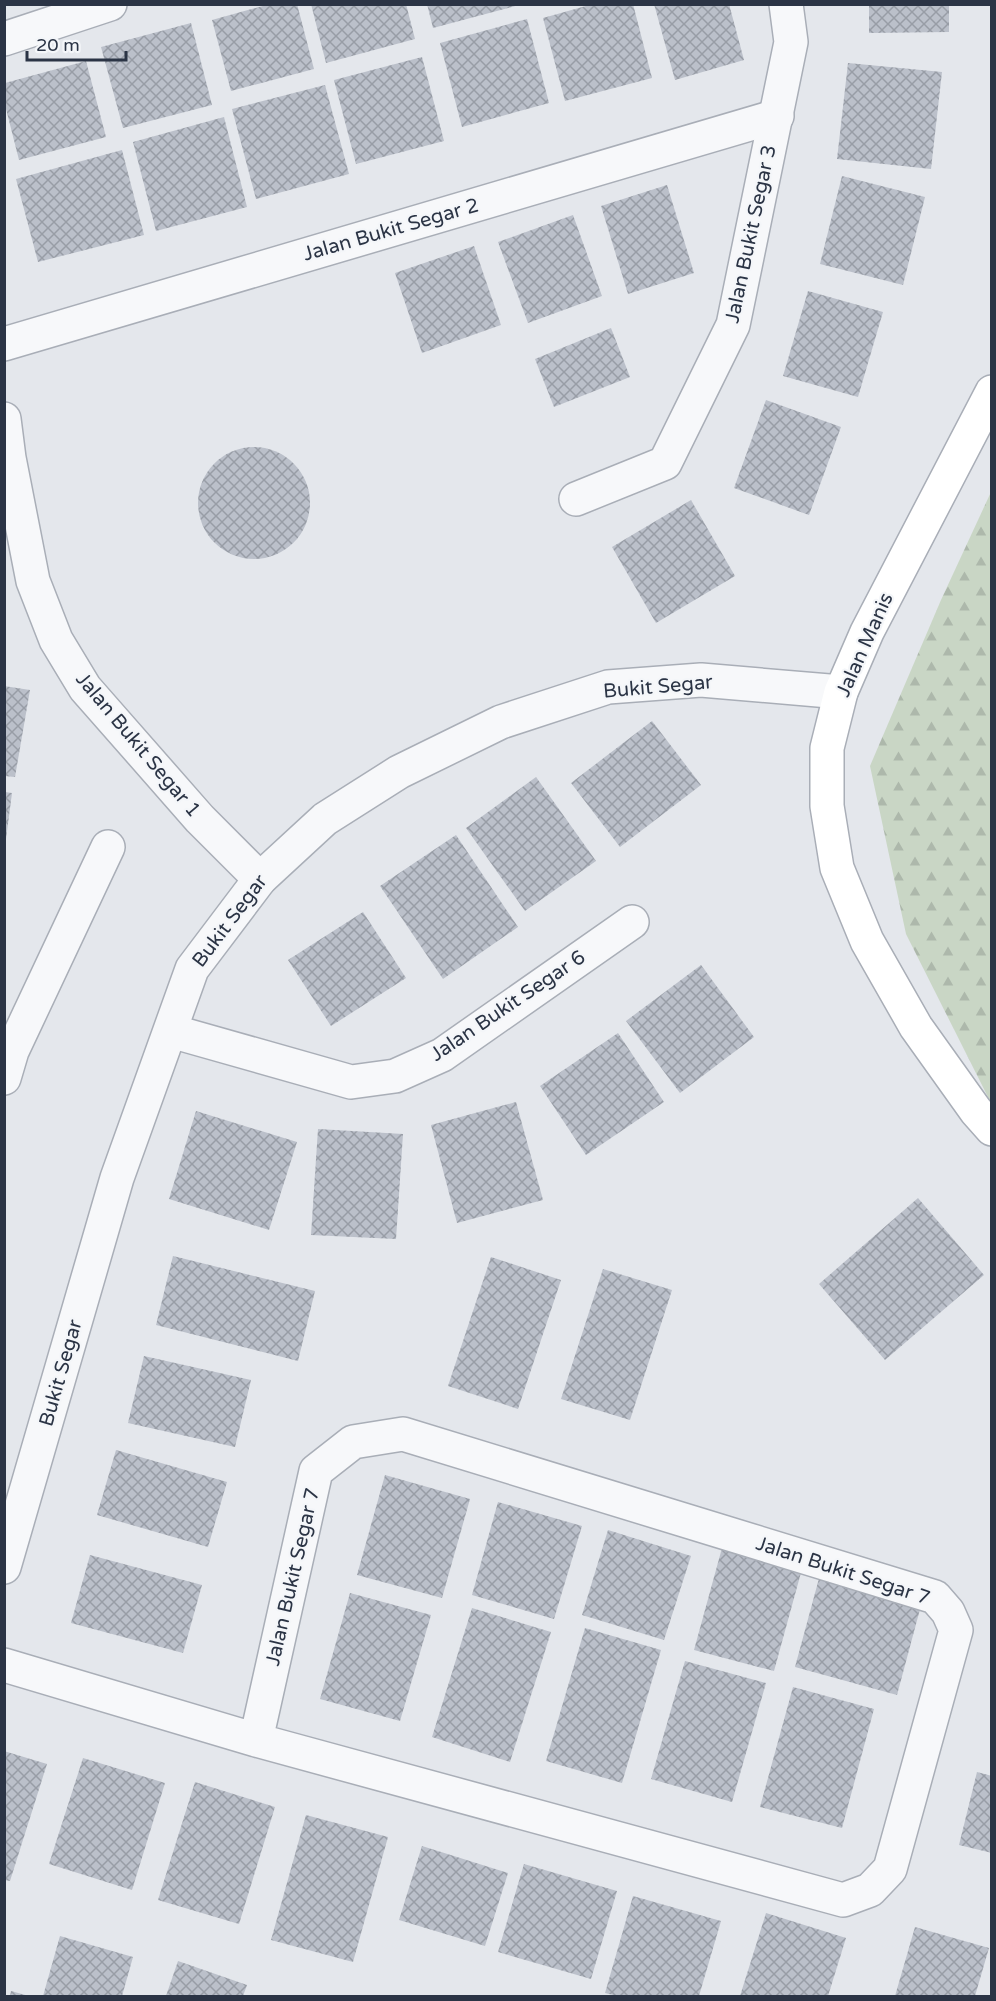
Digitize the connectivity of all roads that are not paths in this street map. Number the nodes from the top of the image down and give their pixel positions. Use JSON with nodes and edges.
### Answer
{"nodes":[{"id":1,"x":110,"y":4,"type":"edge"},
{"id":2,"x":786,"y":4,"type":"edge"},
{"id":3,"x":4,"y":39,"type":"edge"},
{"id":4,"x":777,"y":116,"type":"junction"},
{"id":5,"x":4,"y":344,"type":"edge"},
{"id":6,"x":992,"y":392,"type":"edge"},
{"id":7,"x":4,"y":419,"type":"edge"},
{"id":8,"x":576,"y":499,"type":"dead end"},
{"id":9,"x":841,"y":692,"type":"junction"},
{"id":10,"x":108,"y":847,"type":"dead end"},
{"id":11,"x":260,"y":879,"type":"junction"},
{"id":12,"x":632,"y":922,"type":"dead end"},
{"id":13,"x":171,"y":1031,"type":"junction"},
{"id":14,"x":4,"y":1077,"type":"edge"},
{"id":15,"x":992,"y":1129,"type":"edge"},
{"id":16,"x":4,"y":1567,"type":"edge"},
{"id":17,"x":4,"y":1665,"type":"edge"},
{"id":18,"x":256,"y":1740,"type":"junction"}],
"edges":[{"from":1,"to":3,"type":"street"},
{"from":2,"to":4,"type":"street","name":"Jalan Bukit Segar 3"},
{"from":4,"to":5,"type":"street","name":"Jalan Bukit Segar 2"},
{"from":4,"to":8,"type":"street","name":"Jalan Bukit Segar 3"},
{"from":6,"to":9,"type":"street","name":"Jalan Manis"},
{"from":7,"to":11,"type":"street","name":"Jalan Bukit Segar 1"},
{"from":9,"to":11,"type":"street","name":"Bukit Segar"},
{"from":9,"to":15,"type":"street","name":"Jalan Manis"},
{"from":10,"to":14,"type":"street"},
{"from":11,"to":13,"type":"street","name":"Bukit Segar"},
{"from":12,"to":13,"type":"street","name":"Jalan Bukit Segar 6"},
{"from":13,"to":16,"type":"street","name":"Bukit Segar"},
{"from":17,"to":18,"type":"street","name":"Jalan Bukit Segar 7"},
{"from":18,"to":18,"type":"street","name":"Jalan Bukit Segar 7"}]}
